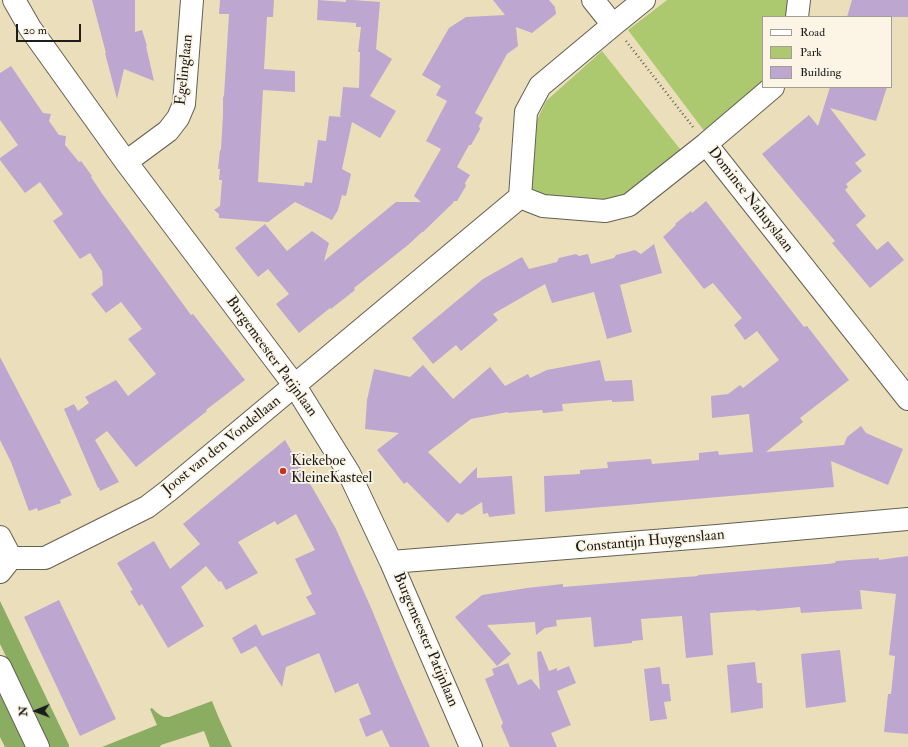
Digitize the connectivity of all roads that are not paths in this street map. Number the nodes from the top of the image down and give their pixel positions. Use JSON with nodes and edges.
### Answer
{"nodes":[{"id":1,"x":14,"y":0,"type":"edge"},
{"id":2,"x":192,"y":0,"type":"edge"},
{"id":3,"x":593,"y":0,"type":"edge"},
{"id":4,"x":644,"y":0,"type":"edge"},
{"id":5,"x":799,"y":0,"type":"edge"},
{"id":6,"x":797,"y":16,"type":"edge"},
{"id":7,"x":613,"y":24,"type":"junction"},
{"id":8,"x":772,"y":88,"type":"edge"},
{"id":9,"x":706,"y":144,"type":"junction"},
{"id":10,"x":126,"y":162,"type":"junction"},
{"id":11,"x":520,"y":197,"type":"junction"},
{"id":12,"x":295,"y":386,"type":"junction"},
{"id":13,"x":908,"y":399,"type":"edge"},
{"id":14,"x":908,"y":519,"type":"edge"},
{"id":15,"x":0,"y":537,"type":"edge"},
{"id":16,"x":391,"y":562,"type":"junction"},
{"id":17,"x":6,"y":565,"type":"edge"},
{"id":18,"x":0,"y":667,"type":"edge"},
{"id":19,"x":38,"y":747,"type":"edge"},
{"id":20,"x":472,"y":747,"type":"edge"}],
"edges":[{"from":1,"to":10,"type":"street","name":"Burgemeester Patijnlaan"},
{"from":2,"to":10,"type":"street","name":"Egelinglaan"},
{"from":3,"to":7,"type":"street"},
{"from":4,"to":7,"type":"street"},
{"from":5,"to":6,"type":"street"},
{"from":7,"to":11,"type":"street"},
{"from":8,"to":9,"type":"street"},
{"from":9,"to":11,"type":"street"},
{"from":9,"to":13,"type":"street","name":"Dominee Nahuyslaan"},
{"from":10,"to":12,"type":"street","name":"Burgemeester Patijnlaan"},
{"from":11,"to":12,"type":"street","name":"Joost van den Vondellaan"},
{"from":12,"to":16,"type":"street","name":"Burgemeester Patijnlaan"},
{"from":12,"to":17,"type":"street","name":"Joost van den Vondellaan"},
{"from":14,"to":16,"type":"street","name":"Constantijn Huygenslaan"},
{"from":15,"to":17,"type":"street"},
{"from":16,"to":20,"type":"street","name":"Burgemeester Patijnlaan"},
{"from":18,"to":19,"type":"street"}]}
